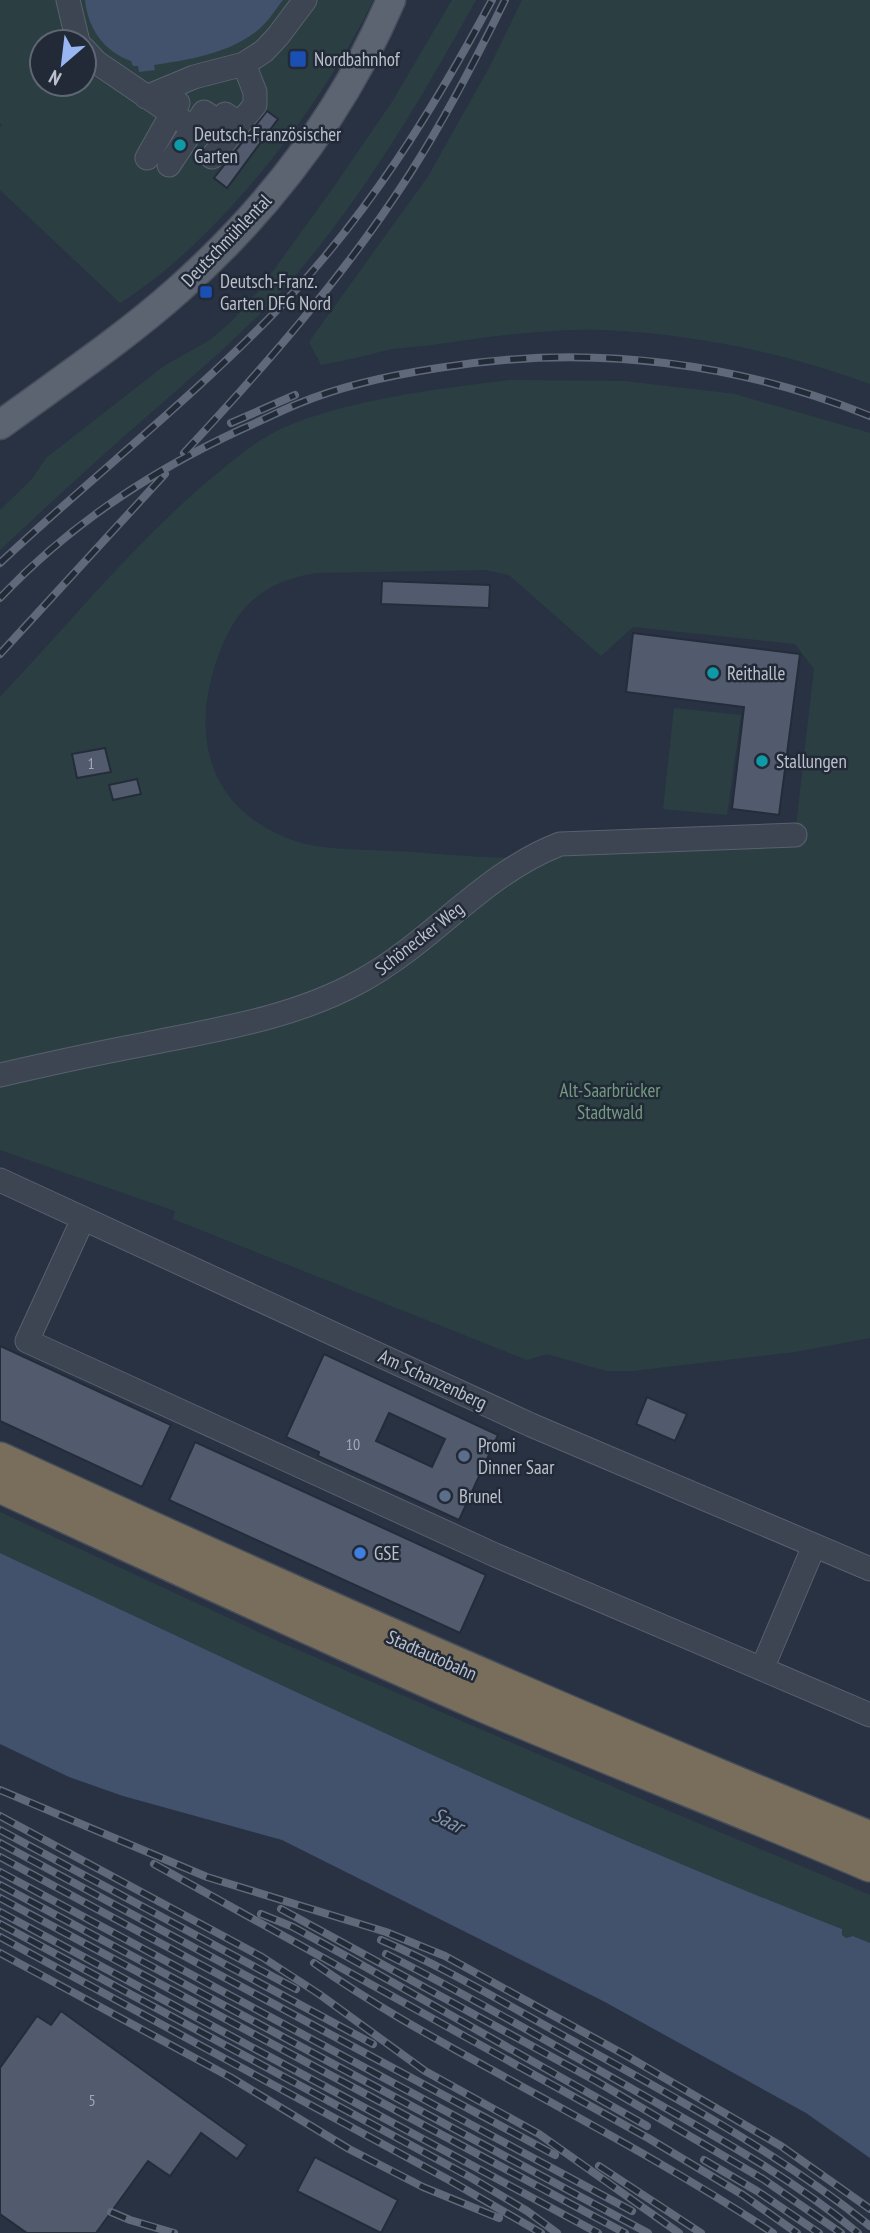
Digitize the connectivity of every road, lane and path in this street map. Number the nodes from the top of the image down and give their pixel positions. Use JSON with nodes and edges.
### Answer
{"nodes":[{"id":1,"x":68,"y":0,"type":"edge"},
{"id":2,"x":305,"y":0,"type":"edge"},
{"id":3,"x":391,"y":0,"type":"edge"},
{"id":4,"x":75,"y":28,"type":"edge"},
{"id":5,"x":98,"y":63,"type":"edge"},
{"id":6,"x":244,"y":64,"type":"junction"},
{"id":7,"x":194,"y":77,"type":"junction"},
{"id":8,"x":146,"y":97,"type":"junction"},
{"id":9,"x":171,"y":114,"type":"junction"},
{"id":10,"x":239,"y":123,"type":"junction"},
{"id":11,"x":193,"y":128,"type":"junction"},
{"id":12,"x":212,"y":157,"type":"dead end"},
{"id":13,"x":147,"y":158,"type":"dead end"},
{"id":14,"x":169,"y":165,"type":"dead end"},
{"id":15,"x":0,"y":425,"type":"edge"},
{"id":16,"x":795,"y":835,"type":"dead end"},
{"id":17,"x":0,"y":1075,"type":"edge"},
{"id":18,"x":0,"y":1180,"type":"edge"},
{"id":19,"x":83,"y":1219,"type":"junction"},
{"id":20,"x":0,"y":1459,"type":"edge"},
{"id":21,"x":0,"y":1486,"type":"edge"},
{"id":22,"x":814,"y":1546,"type":"junction"},
{"id":23,"x":870,"y":1569,"type":"edge"},
{"id":24,"x":762,"y":1670,"type":"junction"},
{"id":25,"x":870,"y":1715,"type":"edge"},
{"id":26,"x":870,"y":1838,"type":"edge"},
{"id":27,"x":870,"y":1865,"type":"edge"}],
"edges":[{"from":1,"to":4,"type":"street"},
{"from":2,"to":6,"type":"street"},
{"from":3,"to":15,"type":"main road","name":"Deutschmühlental"},
{"from":5,"to":8,"type":"street"},
{"from":6,"to":7,"type":"street"},
{"from":6,"to":10,"type":"street"},
{"from":7,"to":8,"type":"street"},
{"from":7,"to":9,"type":"street"},
{"from":8,"to":9,"type":"street"},
{"from":9,"to":11,"type":"street"},
{"from":9,"to":13,"type":"street"},
{"from":10,"to":11,"type":"street"},
{"from":10,"to":12,"type":"street"},
{"from":11,"to":14,"type":"street"},
{"from":16,"to":17,"type":"street","name":"Schönecker Weg"},
{"from":18,"to":19,"type":"street","name":"Am Schanzenberg"},
{"from":19,"to":22,"type":"street","name":"Am Schanzenberg"},
{"from":19,"to":24,"type":"street"},
{"from":20,"to":26,"type":"highway","name":"Stadtautobahn"},
{"from":21,"to":27,"type":"highway","name":"Stadtautobahn"},
{"from":22,"to":23,"type":"street","name":"Am Schanzenberg"},
{"from":22,"to":24,"type":"street"},
{"from":24,"to":25,"type":"street"}]}
